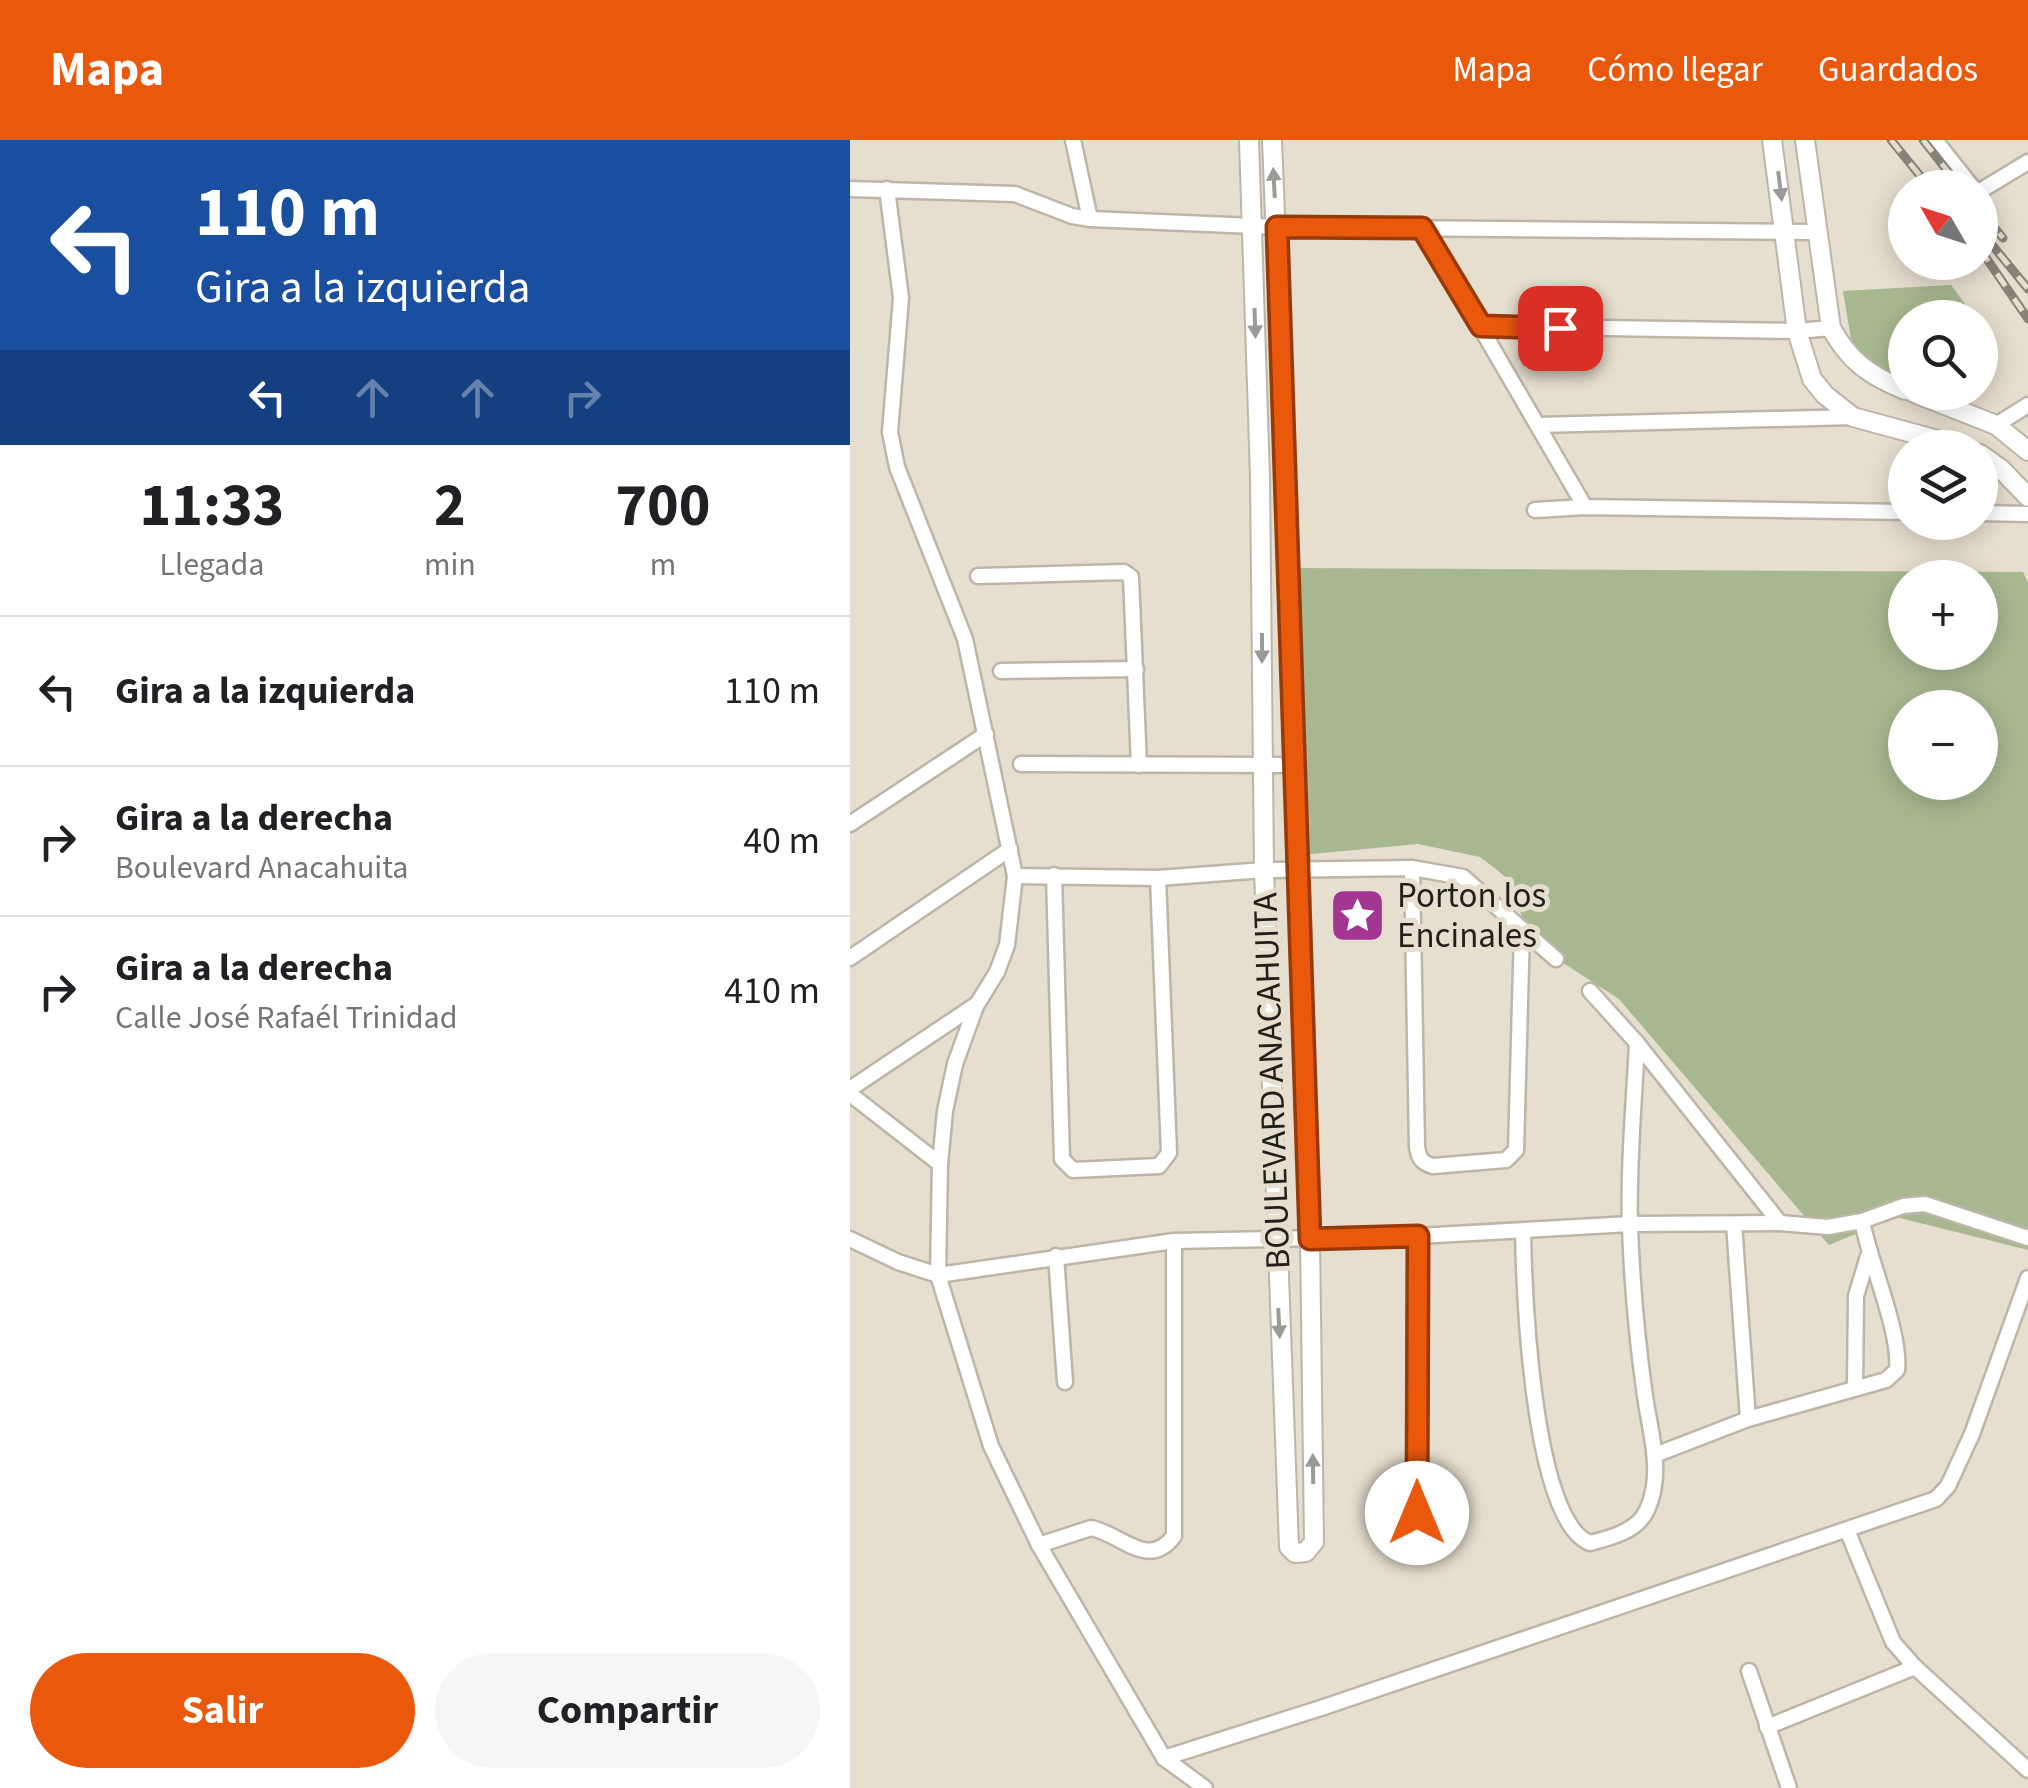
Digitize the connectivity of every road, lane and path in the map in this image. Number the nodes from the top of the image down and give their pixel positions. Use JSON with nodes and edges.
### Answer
{"nodes":[{"id":1,"x":1073,"y":140,"type":"edge"},
{"id":2,"x":1249,"y":140,"type":"edge"},
{"id":3,"x":1272,"y":140,"type":"edge"},
{"id":4,"x":1772,"y":140,"type":"edge"},
{"id":5,"x":1805,"y":140,"type":"edge"},
{"id":6,"x":1935,"y":140,"type":"edge"},
{"id":7,"x":2028,"y":162,"type":"edge"},
{"id":8,"x":1959,"y":170,"type":"edge"},
{"id":9,"x":1998,"y":181,"type":"edge"},
{"id":10,"x":887,"y":189,"type":"junction"},
{"id":11,"x":850,"y":190,"type":"edge"},
{"id":12,"x":1090,"y":218,"type":"junction"},
{"id":13,"x":1252,"y":226,"type":"junction"},
{"id":14,"x":1277,"y":227,"type":"junction"},
{"id":15,"x":1422,"y":228,"type":"junction"},
{"id":16,"x":1816,"y":232,"type":"junction"},
{"id":17,"x":1786,"y":233,"type":"junction"},
{"id":18,"x":1481,"y":326,"type":"junction"},
{"id":19,"x":1831,"y":328,"type":"junction"},
{"id":20,"x":1797,"y":331,"type":"junction"},
{"id":21,"x":1888,"y":382,"type":"edge"},
{"id":22,"x":2028,"y":404,"type":"edge"},
{"id":23,"x":1959,"y":410,"type":"edge"},
{"id":24,"x":1854,"y":417,"type":"junction"},
{"id":25,"x":1996,"y":424,"type":"junction"},
{"id":26,"x":1538,"y":425,"type":"junction"},
{"id":27,"x":1901,"y":430,"type":"edge"},
{"id":28,"x":2028,"y":451,"type":"edge"},
{"id":29,"x":1998,"y":466,"type":"edge"},
{"id":30,"x":1283,"y":474,"type":"junction"},
{"id":31,"x":1260,"y":476,"type":"junction"},
{"id":32,"x":2028,"y":497,"type":"edge"},
{"id":33,"x":1586,"y":507,"type":"junction"},
{"id":34,"x":1535,"y":510,"type":"dead end"},
{"id":35,"x":1888,"y":512,"type":"edge"},
{"id":36,"x":1998,"y":513,"type":"edge"},
{"id":37,"x":2028,"y":514,"type":"edge"},
{"id":38,"x":978,"y":576,"type":"dead end"},
{"id":39,"x":1136,"y":670,"type":"junction"},
{"id":40,"x":1001,"y":671,"type":"dead end"},
{"id":41,"x":986,"y":734,"type":"junction"},
{"id":42,"x":1021,"y":764,"type":"dead end"},
{"id":43,"x":1139,"y":765,"type":"junction"},
{"id":44,"x":1297,"y":765,"type":"junction"},
{"id":45,"x":1263,"y":766,"type":"junction"},
{"id":46,"x":850,"y":824,"type":"edge"},
{"id":47,"x":1010,"y":849,"type":"junction"},
{"id":48,"x":1412,"y":868,"type":"junction"},
{"id":49,"x":1264,"y":870,"type":"junction"},
{"id":50,"x":1300,"y":870,"type":"junction"},
{"id":51,"x":1054,"y":875,"type":"junction"},
{"id":52,"x":1015,"y":876,"type":"junction"},
{"id":53,"x":1158,"y":878,"type":"junction"},
{"id":54,"x":1522,"y":929,"type":"junction"},
{"id":55,"x":850,"y":958,"type":"edge"},
{"id":56,"x":1556,"y":959,"type":"dead end"},
{"id":57,"x":1590,"y":991,"type":"dead end"},
{"id":58,"x":976,"y":1006,"type":"junction"},
{"id":59,"x":1636,"y":1043,"type":"junction"},
{"id":60,"x":850,"y":1092,"type":"edge"},
{"id":61,"x":940,"y":1164,"type":"junction"},
{"id":62,"x":1862,"y":1221,"type":"junction"},
{"id":63,"x":1630,"y":1224,"type":"junction"},
{"id":64,"x":1734,"y":1224,"type":"junction"},
{"id":65,"x":1780,"y":1224,"type":"junction"},
{"id":66,"x":1523,"y":1231,"type":"junction"},
{"id":67,"x":1418,"y":1236,"type":"junction"},
{"id":68,"x":2028,"y":1238,"type":"edge"},
{"id":69,"x":1310,"y":1239,"type":"junction"},
{"id":70,"x":850,"y":1240,"type":"edge"},
{"id":71,"x":1174,"y":1241,"type":"junction"},
{"id":72,"x":1275,"y":1241,"type":"junction"},
{"id":73,"x":1056,"y":1256,"type":"junction"},
{"id":74,"x":1868,"y":1256,"type":"junction"},
{"id":75,"x":938,"y":1275,"type":"junction"},
{"id":76,"x":2028,"y":1278,"type":"edge"},
{"id":77,"x":1064,"y":1382,"type":"dead end"},
{"id":78,"x":1855,"y":1388,"type":"junction"},
{"id":79,"x":1748,"y":1419,"type":"junction"},
{"id":80,"x":1655,"y":1455,"type":"junction"},
{"id":81,"x":1417,"y":1513,"type":"dead end"},
{"id":82,"x":1846,"y":1530,"type":"junction"},
{"id":83,"x":1039,"y":1545,"type":"junction"},
{"id":84,"x":1914,"y":1667,"type":"junction"},
{"id":85,"x":1748,"y":1671,"type":"dead end"},
{"id":86,"x":1767,"y":1727,"type":"junction"},
{"id":87,"x":1164,"y":1758,"type":"junction"},
{"id":88,"x":2028,"y":1770,"type":"edge"},
{"id":89,"x":1205,"y":1788,"type":"edge"},
{"id":90,"x":1789,"y":1788,"type":"edge"}],
"edges":[{"from":1,"to":12,"type":"street"},
{"from":2,"to":13,"type":"street","name":"BOULEVARD ANACAHUITA"},
{"from":14,"to":3,"type":"street","name":"BOULEVARD ANACAHUITA","one_way":true},
{"from":4,"to":17,"type":"street","one_way":true},
{"from":5,"to":16,"type":"street"},
{"from":6,"to":8,"type":"street"},
{"from":7,"to":9,"type":"street"},
{"from":10,"to":11,"type":"street"},
{"from":10,"to":12,"type":"street"},
{"from":10,"to":41,"type":"street"},
{"from":12,"to":13,"type":"street"},
{"from":13,"to":14,"type":"street"},
{"from":13,"to":31,"type":"street","name":"BOULEVARD ANACAHUITA","one_way":true},
{"from":14,"to":15,"type":"street"},
{"from":14,"to":30,"type":"street","name":"BOULEVARD ANACAHUITA"},
{"from":15,"to":17,"type":"street"},
{"from":15,"to":18,"type":"street"},
{"from":16,"to":17,"type":"street"},
{"from":16,"to":19,"type":"street"},
{"from":17,"to":20,"type":"street"},
{"from":18,"to":20,"type":"street"},
{"from":18,"to":26,"type":"street"},
{"from":19,"to":20,"type":"street"},
{"from":19,"to":21,"type":"street"},
{"from":20,"to":24,"type":"street"},
{"from":22,"to":25,"type":"street"},
{"from":23,"to":25,"type":"street"},
{"from":24,"to":26,"type":"street"},
{"from":24,"to":27,"type":"street"},
{"from":25,"to":28,"type":"street"},
{"from":26,"to":33,"type":"street"},
{"from":29,"to":32,"type":"street"},
{"from":30,"to":31,"type":"street"},
{"from":30,"to":44,"type":"street","name":"BOULEVARD ANACAHUITA"},
{"from":31,"to":45,"type":"street","name":"BOULEVARD ANACAHUITA","one_way":true},
{"from":33,"to":34,"type":"street"},
{"from":33,"to":35,"type":"street"},
{"from":36,"to":37,"type":"street"},
{"from":38,"to":39,"type":"street"},
{"from":39,"to":40,"type":"street"},
{"from":39,"to":43,"type":"street"},
{"from":41,"to":46,"type":"street"},
{"from":41,"to":47,"type":"street"},
{"from":42,"to":43,"type":"street"},
{"from":43,"to":45,"type":"street"},
{"from":44,"to":45,"type":"street"},
{"from":44,"to":50,"type":"street","name":"BOULEVARD ANACAHUITA"},
{"from":45,"to":49,"type":"street","name":"BOULEVARD ANACAHUITA"},
{"from":47,"to":52,"type":"street"},
{"from":47,"to":55,"type":"street"},
{"from":48,"to":50,"type":"street"},
{"from":48,"to":54,"type":"street"},
{"from":48,"to":54,"type":"street"},
{"from":49,"to":50,"type":"street"},
{"from":49,"to":53,"type":"street"},
{"from":49,"to":72,"type":"street","name":"BOULEVARD ANACAHUITA"},
{"from":50,"to":69,"type":"street","name":"BOULEVARD ANACAHUITA"},
{"from":51,"to":52,"type":"street"},
{"from":51,"to":53,"type":"street"},
{"from":51,"to":53,"type":"street"},
{"from":52,"to":58,"type":"street"},
{"from":54,"to":56,"type":"street"},
{"from":57,"to":59,"type":"street"},
{"from":58,"to":60,"type":"street"},
{"from":58,"to":61,"type":"street"},
{"from":59,"to":63,"type":"street"},
{"from":59,"to":65,"type":"street"},
{"from":60,"to":61,"type":"street"},
{"from":61,"to":75,"type":"street"},
{"from":62,"to":65,"type":"street"},
{"from":62,"to":68,"type":"street"},
{"from":62,"to":74,"type":"street"},
{"from":63,"to":64,"type":"street"},
{"from":63,"to":66,"type":"street"},
{"from":63,"to":80,"type":"street"},
{"from":64,"to":65,"type":"street"},
{"from":64,"to":79,"type":"street"},
{"from":66,"to":67,"type":"street"},
{"from":66,"to":80,"type":"street"},
{"from":67,"to":69,"type":"street"},
{"from":67,"to":81,"type":"street"},
{"from":69,"to":72,"type":"street"},
{"from":72,"to":69,"type":"street","name":"BOULEVARD ANACAHUITA","one_way":true},
{"from":70,"to":75,"type":"street"},
{"from":71,"to":72,"type":"street"},
{"from":71,"to":73,"type":"street"},
{"from":71,"to":83,"type":"street"},
{"from":73,"to":75,"type":"street"},
{"from":73,"to":77,"type":"street"},
{"from":74,"to":78,"type":"street"},
{"from":74,"to":78,"type":"street"},
{"from":75,"to":83,"type":"street"},
{"from":76,"to":82,"type":"street"},
{"from":78,"to":79,"type":"street"},
{"from":79,"to":80,"type":"street"},
{"from":82,"to":84,"type":"street"},
{"from":82,"to":87,"type":"street"},
{"from":83,"to":87,"type":"street"},
{"from":84,"to":86,"type":"street"},
{"from":84,"to":88,"type":"street"},
{"from":85,"to":86,"type":"street"},
{"from":86,"to":90,"type":"street"},
{"from":87,"to":89,"type":"street"}]}
